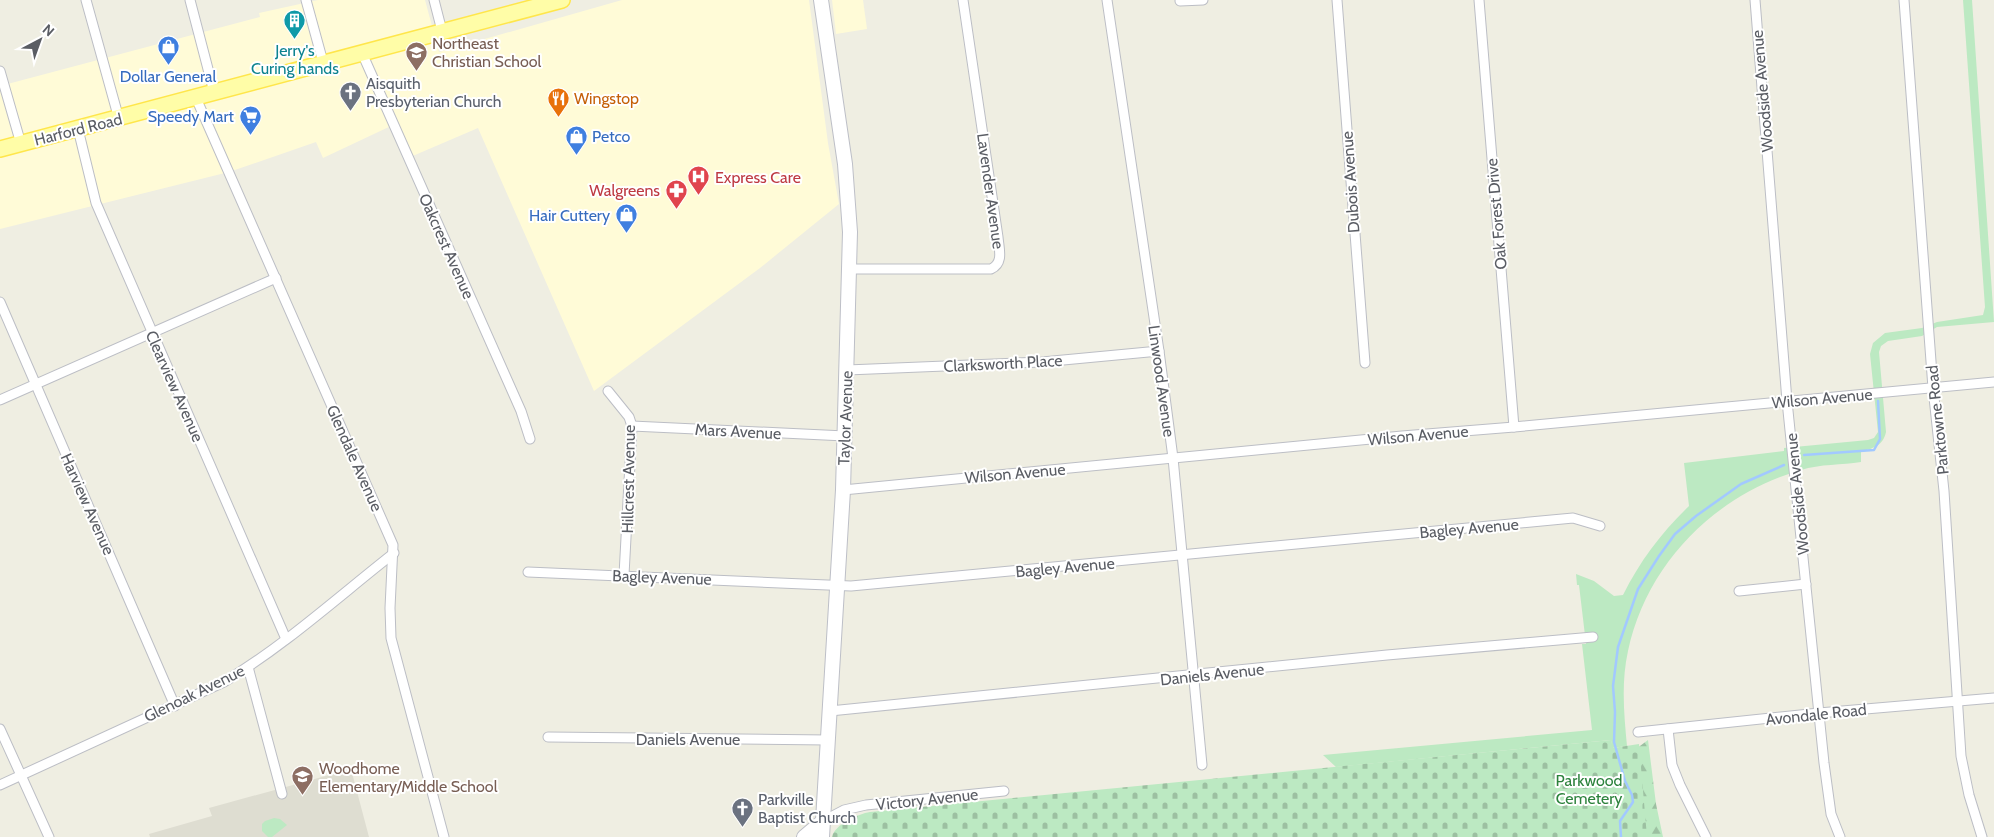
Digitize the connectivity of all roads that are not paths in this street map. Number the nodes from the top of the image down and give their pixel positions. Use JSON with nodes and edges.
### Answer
{"nodes":[{"id":1,"x":86,"y":0,"type":"edge"},
{"id":2,"x":190,"y":0,"type":"edge"},
{"id":3,"x":306,"y":0,"type":"edge"},
{"id":4,"x":434,"y":0,"type":"edge"},
{"id":5,"x":562,"y":0,"type":"edge"},
{"id":6,"x":821,"y":0,"type":"edge"},
{"id":7,"x":963,"y":0,"type":"edge"},
{"id":8,"x":1107,"y":0,"type":"edge"},
{"id":9,"x":1203,"y":0,"type":"edge"},
{"id":10,"x":1337,"y":0,"type":"edge"},
{"id":11,"x":1479,"y":0,"type":"edge"},
{"id":12,"x":1755,"y":0,"type":"edge"},
{"id":13,"x":1904,"y":0,"type":"edge"},
{"id":14,"x":1180,"y":1,"type":"dead end"},
{"id":15,"x":442,"y":31,"type":"junction"},
{"id":16,"x":362,"y":53,"type":"junction"},
{"id":17,"x":323,"y":62,"type":"junction"},
{"id":18,"x":0,"y":71,"type":"edge"},
{"id":19,"x":214,"y":92,"type":"junction"},
{"id":20,"x":196,"y":98,"type":"junction"},
{"id":21,"x":119,"y":119,"type":"junction"},
{"id":22,"x":78,"y":129,"type":"junction"},
{"id":23,"x":21,"y":144,"type":"junction"},
{"id":24,"x":0,"y":149,"type":"edge"},
{"id":25,"x":849,"y":269,"type":"junction"},
{"id":26,"x":276,"y":278,"type":"junction"},
{"id":27,"x":0,"y":302,"type":"edge"},
{"id":28,"x":152,"y":334,"type":"junction"},
{"id":29,"x":1159,"y":352,"type":"junction"},
{"id":30,"x":1365,"y":363,"type":"dead end"},
{"id":31,"x":847,"y":370,"type":"junction"},
{"id":32,"x":1994,"y":382,"type":"edge"},
{"id":33,"x":35,"y":384,"type":"junction"},
{"id":34,"x":1933,"y":388,"type":"junction"},
{"id":35,"x":608,"y":391,"type":"dead end"},
{"id":36,"x":0,"y":400,"type":"edge"},
{"id":37,"x":1787,"y":401,"type":"junction"},
{"id":38,"x":632,"y":426,"type":"junction"},
{"id":39,"x":1514,"y":427,"type":"junction"},
{"id":40,"x":844,"y":436,"type":"junction"},
{"id":41,"x":530,"y":440,"type":"dead end"},
{"id":42,"x":1173,"y":458,"type":"junction"},
{"id":43,"x":843,"y":490,"type":"junction"},
{"id":44,"x":1600,"y":526,"type":"dead end"},
{"id":45,"x":394,"y":554,"type":"junction"},
{"id":46,"x":1182,"y":556,"type":"junction"},
{"id":47,"x":528,"y":572,"type":"dead end"},
{"id":48,"x":624,"y":576,"type":"junction"},
{"id":49,"x":1806,"y":584,"type":"junction"},
{"id":50,"x":838,"y":585,"type":"junction"},
{"id":51,"x":1738,"y":591,"type":"dead end"},
{"id":52,"x":1593,"y":637,"type":"dead end"},
{"id":53,"x":286,"y":639,"type":"junction"},
{"id":54,"x":248,"y":667,"type":"junction"},
{"id":55,"x":1193,"y":675,"type":"junction"},
{"id":56,"x":1994,"y":698,"type":"edge"},
{"id":57,"x":1958,"y":701,"type":"junction"},
{"id":58,"x":175,"y":706,"type":"junction"},
{"id":59,"x":830,"y":711,"type":"junction"},
{"id":60,"x":1819,"y":713,"type":"junction"},
{"id":61,"x":0,"y":729,"type":"edge"},
{"id":62,"x":1668,"y":729,"type":"junction"},
{"id":63,"x":1638,"y":732,"type":"dead end"},
{"id":64,"x":548,"y":738,"type":"dead end"},
{"id":65,"x":828,"y":740,"type":"junction"},
{"id":66,"x":1202,"y":764,"type":"dead end"},
{"id":67,"x":21,"y":775,"type":"junction"},
{"id":68,"x":0,"y":785,"type":"edge"},
{"id":69,"x":1004,"y":791,"type":"dead end"},
{"id":70,"x":282,"y":794,"type":"dead end"},
{"id":71,"x":823,"y":821,"type":"junction"},
{"id":72,"x":49,"y":837,"type":"edge"},
{"id":73,"x":442,"y":837,"type":"edge"},
{"id":74,"x":804,"y":837,"type":"edge"},
{"id":75,"x":822,"y":837,"type":"edge"},
{"id":76,"x":1706,"y":837,"type":"edge"},
{"id":77,"x":1840,"y":837,"type":"edge"},
{"id":78,"x":1982,"y":837,"type":"edge"}],
"edges":[{"from":1,"to":21,"type":"street"},
{"from":2,"to":19,"type":"street"},
{"from":3,"to":17,"type":"street"},
{"from":4,"to":15,"type":"street"},
{"from":5,"to":15,"type":"main road","name":"Harford Road"},
{"from":6,"to":25,"type":"main road","name":"Taylor Avenue"},
{"from":7,"to":25,"type":"street","name":"Lavender Avenue"},
{"from":8,"to":29,"type":"street","name":"Linwood Avenue"},
{"from":9,"to":14,"type":"street"},
{"from":10,"to":30,"type":"street","name":"Dubois Avenue"},
{"from":11,"to":39,"type":"street","name":"Oak Forest Drive"},
{"from":12,"to":37,"type":"street","name":"Woodside Avenue"},
{"from":13,"to":34,"type":"street","name":"Parktowne Road"},
{"from":15,"to":16,"type":"main road","name":"Harford Road"},
{"from":16,"to":17,"type":"main road","name":"Harford Road"},
{"from":16,"to":41,"type":"street","name":"Oakcrest Avenue"},
{"from":17,"to":19,"type":"main road","name":"Harford Road"},
{"from":18,"to":23,"type":"street"},
{"from":19,"to":20,"type":"main road","name":"Harford Road"},
{"from":20,"to":21,"type":"main road","name":"Harford Road"},
{"from":20,"to":26,"type":"street","name":"Glendale Avenue"},
{"from":21,"to":22,"type":"main road","name":"Harford Road"},
{"from":22,"to":23,"type":"main road","name":"Harford Road"},
{"from":22,"to":28,"type":"street","name":"Clearview Avenue"},
{"from":23,"to":24,"type":"main road","name":"Harford Road"},
{"from":25,"to":31,"type":"main road","name":"Taylor Avenue"},
{"from":26,"to":28,"type":"street"},
{"from":26,"to":45,"type":"street","name":"Glendale Avenue"},
{"from":27,"to":33,"type":"street","name":"Harview Avenue"},
{"from":28,"to":33,"type":"street"},
{"from":28,"to":53,"type":"street","name":"Clearview Avenue"},
{"from":29,"to":31,"type":"street","name":"Clarksworth Place"},
{"from":29,"to":42,"type":"street","name":"Linwood Avenue"},
{"from":31,"to":40,"type":"main road","name":"Taylor Avenue"},
{"from":32,"to":34,"type":"street","name":"Wilson Avenue"},
{"from":33,"to":36,"type":"street"},
{"from":33,"to":58,"type":"street","name":"Harview Avenue"},
{"from":34,"to":37,"type":"street","name":"Wilson Avenue"},
{"from":34,"to":57,"type":"street","name":"Parktowne Road"},
{"from":35,"to":38,"type":"street","name":"Hillcrest Avenue"},
{"from":37,"to":39,"type":"street","name":"Wilson Avenue"},
{"from":37,"to":49,"type":"street","name":"Woodside Avenue"},
{"from":38,"to":40,"type":"street","name":"Mars Avenue"},
{"from":38,"to":48,"type":"street","name":"Hillcrest Avenue"},
{"from":39,"to":42,"type":"street","name":"Wilson Avenue"},
{"from":40,"to":43,"type":"main road","name":"Taylor Avenue"},
{"from":42,"to":43,"type":"street","name":"Wilson Avenue"},
{"from":42,"to":46,"type":"street","name":"Linwood Avenue"},
{"from":43,"to":50,"type":"main road","name":"Taylor Avenue"},
{"from":44,"to":46,"type":"street","name":"Bagley Avenue"},
{"from":45,"to":53,"type":"street","name":"Glenoak Avenue"},
{"from":45,"to":73,"type":"street","name":"Glendale Avenue"},
{"from":46,"to":50,"type":"street","name":"Bagley Avenue"},
{"from":46,"to":55,"type":"street","name":"Linwood Avenue"},
{"from":47,"to":48,"type":"street","name":"Bagley Avenue"},
{"from":48,"to":50,"type":"street","name":"Bagley Avenue"},
{"from":49,"to":51,"type":"street"},
{"from":49,"to":60,"type":"street","name":"Woodside Avenue"},
{"from":50,"to":59,"type":"main road","name":"Taylor Avenue"},
{"from":52,"to":55,"type":"street","name":"Daniels Avenue"},
{"from":53,"to":54,"type":"street","name":"Glenoak Avenue"},
{"from":54,"to":58,"type":"street","name":"Glenoak Avenue"},
{"from":54,"to":70,"type":"street"},
{"from":55,"to":59,"type":"street","name":"Daniels Avenue"},
{"from":55,"to":66,"type":"street","name":"Linwood Avenue"},
{"from":56,"to":57,"type":"street","name":"Avondale Road"},
{"from":57,"to":60,"type":"street","name":"Avondale Road"},
{"from":57,"to":78,"type":"street","name":"Parktowne Road"},
{"from":58,"to":67,"type":"street","name":"Glenoak Avenue"},
{"from":59,"to":65,"type":"main road","name":"Taylor Avenue"},
{"from":60,"to":62,"type":"street","name":"Avondale Road"},
{"from":60,"to":77,"type":"street","name":"Woodside Avenue"},
{"from":61,"to":67,"type":"street"},
{"from":62,"to":63,"type":"street","name":"Avondale Road"},
{"from":62,"to":76,"type":"street"},
{"from":64,"to":65,"type":"street","name":"Daniels Avenue"},
{"from":65,"to":71,"type":"main road","name":"Taylor Avenue"},
{"from":67,"to":68,"type":"street","name":"Glenoak Avenue"},
{"from":67,"to":72,"type":"street"},
{"from":69,"to":71,"type":"street","name":"Victory Avenue"},
{"from":71,"to":74,"type":"main road"},
{"from":71,"to":75,"type":"main road","name":"Taylor Avenue"}]}
